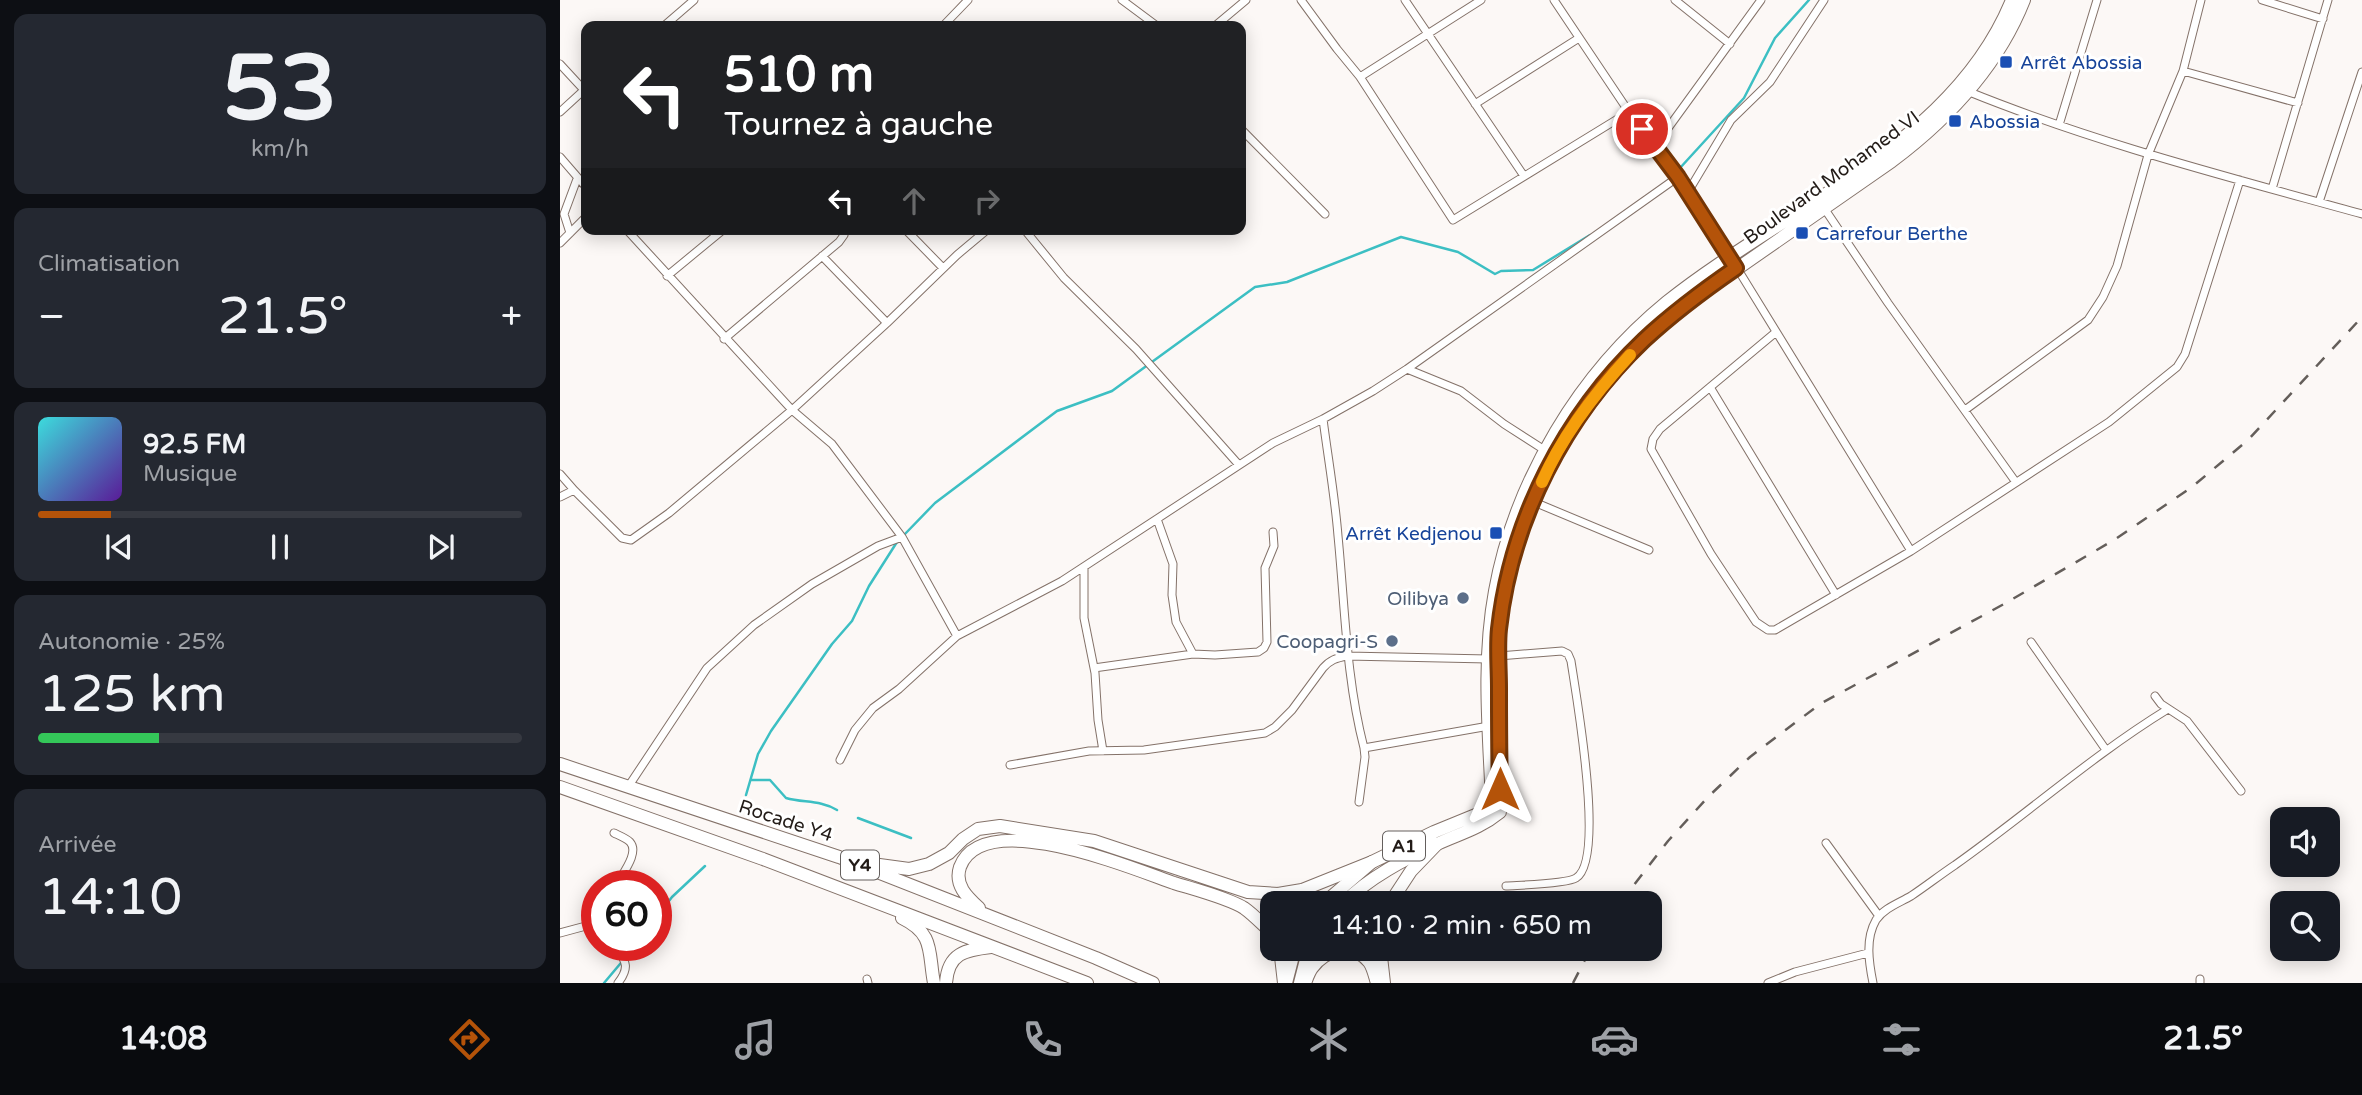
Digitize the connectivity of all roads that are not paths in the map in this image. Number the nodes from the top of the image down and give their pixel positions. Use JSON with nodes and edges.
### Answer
{"nodes":[{"id":1,"x":694,"y":0,"type":"edge"},
{"id":2,"x":968,"y":0,"type":"edge"},
{"id":3,"x":1122,"y":0,"type":"edge"},
{"id":4,"x":1245,"y":0,"type":"edge"},
{"id":5,"x":1301,"y":0,"type":"edge"},
{"id":6,"x":1405,"y":0,"type":"edge"},
{"id":7,"x":1481,"y":0,"type":"edge"},
{"id":8,"x":1554,"y":0,"type":"edge"},
{"id":9,"x":1675,"y":0,"type":"edge"},
{"id":10,"x":1761,"y":0,"type":"edge"},
{"id":11,"x":1824,"y":0,"type":"edge"},
{"id":12,"x":2012,"y":0,"type":"edge"},
{"id":13,"x":2024,"y":0,"type":"edge"},
{"id":14,"x":2097,"y":0,"type":"edge"},
{"id":15,"x":2201,"y":0,"type":"edge"},
{"id":16,"x":2262,"y":0,"type":"edge"},
{"id":17,"x":2328,"y":0,"type":"edge"},
{"id":18,"x":2323,"y":19,"type":"junction"},
{"id":19,"x":670,"y":21,"type":"edge"},
{"id":20,"x":948,"y":21,"type":"edge"},
{"id":21,"x":1150,"y":21,"type":"edge"},
{"id":22,"x":1221,"y":21,"type":"edge"},
{"id":23,"x":1429,"y":35,"type":"junction"},
{"id":24,"x":1579,"y":38,"type":"junction"},
{"id":25,"x":1730,"y":44,"type":"junction"},
{"id":26,"x":560,"y":64,"type":"edge"},
{"id":27,"x":2183,"y":71,"type":"junction"},
{"id":28,"x":2362,"y":72,"type":"edge"},
{"id":29,"x":1360,"y":77,"type":"junction"},
{"id":30,"x":581,"y":85,"type":"edge"},
{"id":31,"x":1967,"y":91,"type":"junction"},
{"id":32,"x":581,"y":93,"type":"edge"},
{"id":33,"x":2298,"y":103,"type":"junction"},
{"id":34,"x":1475,"y":104,"type":"junction"},
{"id":35,"x":1629,"y":111,"type":"junction"},
{"id":36,"x":560,"y":112,"type":"edge"},
{"id":37,"x":2059,"y":125,"type":"junction"},
{"id":38,"x":1246,"y":134,"type":"edge"},
{"id":39,"x":1655,"y":146,"type":"junction"},
{"id":40,"x":2148,"y":155,"type":"junction"},
{"id":41,"x":560,"y":157,"type":"edge"},
{"id":42,"x":1524,"y":176,"type":"junction"},
{"id":43,"x":1678,"y":177,"type":"junction"},
{"id":44,"x":577,"y":178,"type":"junction"},
{"id":45,"x":2240,"y":180,"type":"junction"},
{"id":46,"x":581,"y":182,"type":"edge"},
{"id":47,"x":2272,"y":189,"type":"junction"},
{"id":48,"x":1688,"y":192,"type":"junction"},
{"id":49,"x":2319,"y":202,"type":"junction"},
{"id":50,"x":1824,"y":208,"type":"junction"},
{"id":51,"x":1325,"y":214,"type":"dead end"},
{"id":52,"x":2362,"y":214,"type":"edge"},
{"id":53,"x":581,"y":222,"type":"edge"},
{"id":54,"x":570,"y":233,"type":"junction"},
{"id":55,"x":631,"y":235,"type":"edge"},
{"id":56,"x":717,"y":235,"type":"edge"},
{"id":57,"x":844,"y":235,"type":"edge"},
{"id":58,"x":911,"y":235,"type":"edge"},
{"id":59,"x":981,"y":235,"type":"edge"},
{"id":60,"x":1029,"y":235,"type":"edge"},
{"id":61,"x":560,"y":243,"type":"edge"},
{"id":62,"x":822,"y":256,"type":"junction"},
{"id":63,"x":1733,"y":263,"type":"junction"},
{"id":64,"x":943,"y":268,"type":"junction"},
{"id":65,"x":667,"y":276,"type":"junction"},
{"id":66,"x":887,"y":323,"type":"junction"},
{"id":67,"x":1776,"y":332,"type":"junction"},
{"id":68,"x":724,"y":339,"type":"junction"},
{"id":69,"x":1407,"y":369,"type":"junction"},
{"id":70,"x":1710,"y":387,"type":"junction"},
{"id":71,"x":1965,"y":410,"type":"junction"},
{"id":72,"x":792,"y":411,"type":"junction"},
{"id":73,"x":1323,"y":419,"type":"junction"},
{"id":74,"x":1546,"y":451,"type":"junction"},
{"id":75,"x":1239,"y":465,"type":"junction"},
{"id":76,"x":560,"y":474,"type":"edge"},
{"id":77,"x":2015,"y":481,"type":"junction"},
{"id":78,"x":574,"y":489,"type":"junction"},
{"id":79,"x":560,"y":498,"type":"edge"},
{"id":80,"x":1534,"y":502,"type":"junction"},
{"id":81,"x":1157,"y":519,"type":"junction"},
{"id":82,"x":1273,"y":532,"type":"dead end"},
{"id":83,"x":902,"y":537,"type":"junction"},
{"id":84,"x":1650,"y":550,"type":"dead end"},
{"id":85,"x":1911,"y":551,"type":"junction"},
{"id":86,"x":1084,"y":567,"type":"junction"},
{"id":87,"x":1836,"y":595,"type":"junction"},
{"id":88,"x":957,"y":636,"type":"junction"},
{"id":89,"x":2031,"y":642,"type":"dead end"},
{"id":90,"x":1193,"y":654,"type":"junction"},
{"id":91,"x":1347,"y":656,"type":"junction"},
{"id":92,"x":1493,"y":658,"type":"junction"},
{"id":93,"x":1094,"y":668,"type":"junction"},
{"id":94,"x":2155,"y":696,"type":"dead end"},
{"id":95,"x":2168,"y":709,"type":"junction"},
{"id":96,"x":1489,"y":726,"type":"junction"},
{"id":97,"x":1364,"y":748,"type":"junction"},
{"id":98,"x":2106,"y":750,"type":"junction"},
{"id":99,"x":1103,"y":751,"type":"junction"},
{"id":100,"x":840,"y":760,"type":"dead end"},
{"id":101,"x":560,"y":764,"type":"edge"},
{"id":102,"x":1010,"y":765,"type":"dead end"},
{"id":103,"x":560,"y":787,"type":"edge"},
{"id":104,"x":627,"y":787,"type":"junction"},
{"id":105,"x":2241,"y":791,"type":"dead end"},
{"id":106,"x":1360,"y":802,"type":"dead end"},
{"id":107,"x":614,"y":833,"type":"dead end"},
{"id":108,"x":1826,"y":843,"type":"dead end"},
{"id":109,"x":1437,"y":844,"type":"junction"},
{"id":110,"x":839,"y":857,"type":"junction"},
{"id":111,"x":1372,"y":862,"type":"junction"},
{"id":112,"x":624,"y":870,"type":"edge"},
{"id":113,"x":1506,"y":886,"type":"dead end"},
{"id":114,"x":841,"y":889,"type":"junction"},
{"id":115,"x":1338,"y":891,"type":"edge"},
{"id":116,"x":1358,"y":891,"type":"edge"},
{"id":117,"x":1398,"y":891,"type":"edge"},
{"id":118,"x":984,"y":913,"type":"junction"},
{"id":119,"x":1879,"y":916,"type":"junction"},
{"id":120,"x":1260,"y":923,"type":"edge"},
{"id":121,"x":581,"y":927,"type":"edge"},
{"id":122,"x":560,"y":933,"type":"edge"},
{"id":123,"x":993,"y":946,"type":"junction"},
{"id":124,"x":1868,"y":953,"type":"junction"},
{"id":125,"x":623,"y":961,"type":"edge"},
{"id":126,"x":1282,"y":961,"type":"edge"},
{"id":127,"x":1291,"y":961,"type":"edge"},
{"id":128,"x":1307,"y":961,"type":"edge"},
{"id":129,"x":1381,"y":961,"type":"edge"},
{"id":130,"x":618,"y":983,"type":"edge"},
{"id":131,"x":934,"y":983,"type":"edge"},
{"id":132,"x":946,"y":983,"type":"edge"},
{"id":133,"x":1087,"y":983,"type":"edge"},
{"id":134,"x":1153,"y":983,"type":"edge"},
{"id":135,"x":1285,"y":983,"type":"edge"},
{"id":136,"x":1303,"y":983,"type":"edge"},
{"id":137,"x":1377,"y":983,"type":"edge"},
{"id":138,"x":1384,"y":983,"type":"edge"},
{"id":139,"x":1768,"y":983,"type":"edge"},
{"id":140,"x":1873,"y":983,"type":"edge"}],
"edges":[{"from":1,"to":19,"type":"street"},
{"from":2,"to":20,"type":"street"},
{"from":3,"to":21,"type":"street"},
{"from":4,"to":22,"type":"street"},
{"from":5,"to":29,"type":"street"},
{"from":6,"to":23,"type":"street"},
{"from":7,"to":23,"type":"street"},
{"from":8,"to":24,"type":"street"},
{"from":9,"to":25,"type":"street"},
{"from":10,"to":25,"type":"street"},
{"from":11,"to":48,"type":"street"},
{"from":12,"to":63,"type":"main road","name":"Boulevard Mohamed VI","number":"A1"},
{"from":13,"to":31,"type":"main road","name":"Boulevard Mohamed VI","number":"A1"},
{"from":14,"to":37,"type":"street"},
{"from":15,"to":27,"type":"street"},
{"from":16,"to":18,"type":"street"},
{"from":17,"to":18,"type":"street"},
{"from":18,"to":33,"type":"street"},
{"from":23,"to":29,"type":"street"},
{"from":23,"to":34,"type":"street"},
{"from":24,"to":34,"type":"street"},
{"from":24,"to":35,"type":"street"},
{"from":25,"to":39,"type":"street"},
{"from":26,"to":30,"type":"street"},
{"from":27,"to":33,"type":"street"},
{"from":27,"to":40,"type":"street"},
{"from":28,"to":49,"type":"street"},
{"from":29,"to":42,"type":"street"},
{"from":31,"to":37,"type":"street"},
{"from":31,"to":50,"type":"main road","name":"Boulevard Mohamed VI","number":"A1"},
{"from":32,"to":36,"type":"street"},
{"from":33,"to":47,"type":"street"},
{"from":34,"to":42,"type":"street"},
{"from":35,"to":39,"type":"street"},
{"from":35,"to":42,"type":"street"},
{"from":37,"to":40,"type":"street"},
{"from":38,"to":51,"type":"street"},
{"from":39,"to":43,"type":"street"},
{"from":40,"to":45,"type":"street"},
{"from":40,"to":71,"type":"street"},
{"from":41,"to":44,"type":"street"},
{"from":43,"to":48,"type":"street"},
{"from":43,"to":69,"type":"street"},
{"from":44,"to":46,"type":"street"},
{"from":44,"to":54,"type":"street"},
{"from":45,"to":47,"type":"street"},
{"from":45,"to":77,"type":"street"},
{"from":47,"to":49,"type":"street"},
{"from":48,"to":63,"type":"street"},
{"from":49,"to":52,"type":"street"},
{"from":50,"to":63,"type":"main road","name":"Boulevard Mohamed VI","number":"A1"},
{"from":50,"to":71,"type":"street"},
{"from":53,"to":54,"type":"street"},
{"from":54,"to":61,"type":"street"},
{"from":55,"to":65,"type":"street"},
{"from":56,"to":65,"type":"street"},
{"from":57,"to":62,"type":"street"},
{"from":58,"to":64,"type":"street"},
{"from":59,"to":64,"type":"street"},
{"from":60,"to":75,"type":"street"},
{"from":62,"to":66,"type":"street"},
{"from":62,"to":68,"type":"street"},
{"from":63,"to":67,"type":"street"},
{"from":63,"to":74,"type":"main road","name":"Boulevard Mohamed VI","number":"A1"},
{"from":63,"to":80,"type":"main road","name":"Boulevard Mohamed VI","number":"A1"},
{"from":64,"to":66,"type":"street"},
{"from":65,"to":68,"type":"street"},
{"from":66,"to":72,"type":"street"},
{"from":67,"to":70,"type":"street"},
{"from":67,"to":85,"type":"street"},
{"from":68,"to":72,"type":"street"},
{"from":69,"to":73,"type":"street"},
{"from":69,"to":74,"type":"street"},
{"from":70,"to":87,"type":"street"},
{"from":70,"to":87,"type":"street"},
{"from":71,"to":77,"type":"street"},
{"from":72,"to":78,"type":"street"},
{"from":72,"to":83,"type":"street"},
{"from":73,"to":75,"type":"street"},
{"from":73,"to":91,"type":"street"},
{"from":74,"to":92,"type":"main road","name":"Boulevard Mohamed VI","number":"A1"},
{"from":75,"to":81,"type":"street"},
{"from":76,"to":78,"type":"street"},
{"from":77,"to":85,"type":"street"},
{"from":78,"to":79,"type":"street"},
{"from":80,"to":84,"type":"street"},
{"from":80,"to":92,"type":"main road","name":"Boulevard Mohamed VI","number":"A1"},
{"from":81,"to":86,"type":"street"},
{"from":81,"to":90,"type":"street"},
{"from":82,"to":90,"type":"street"},
{"from":83,"to":88,"type":"street"},
{"from":83,"to":104,"type":"street"},
{"from":85,"to":87,"type":"street"},
{"from":86,"to":88,"type":"street"},
{"from":86,"to":93,"type":"street"},
{"from":88,"to":100,"type":"street"},
{"from":89,"to":98,"type":"street"},
{"from":90,"to":93,"type":"street"},
{"from":91,"to":92,"type":"street"},
{"from":91,"to":97,"type":"street"},
{"from":91,"to":99,"type":"street"},
{"from":92,"to":96,"type":"main road","name":"Boulevard Mohamed VI","number":"A1"},
{"from":92,"to":109,"type":"main road","name":"Boulevard Mohamed VI","number":"A1"},
{"from":92,"to":113,"type":"street"},
{"from":93,"to":99,"type":"street"},
{"from":94,"to":95,"type":"street"},
{"from":95,"to":98,"type":"street"},
{"from":95,"to":105,"type":"street"},
{"from":96,"to":97,"type":"street"},
{"from":96,"to":111,"type":"main road","name":"Boulevard Mohamed VI","number":"A1"},
{"from":97,"to":106,"type":"street"},
{"from":98,"to":119,"type":"street"},
{"from":99,"to":102,"type":"street"},
{"from":101,"to":104,"type":"main road","name":"Rocade Y4","number":"Y4"},
{"from":103,"to":114,"type":"main road","number":"Y4"},
{"from":104,"to":110,"type":"main road","name":"Rocade Y4","number":"Y4"},
{"from":107,"to":112,"type":"street"},
{"from":108,"to":119,"type":"street"},
{"from":109,"to":116,"type":"main road","name":"Boulevard Mohamed VI","number":"A1"},
{"from":109,"to":117,"type":"main road"},
{"from":110,"to":111,"type":"main road"},
{"from":110,"to":118,"type":"main road","name":"Rocade Y4","number":"Y4"},
{"from":111,"to":115,"type":"main road","name":"Boulevard Mohamed VI","number":"A1"},
{"from":114,"to":123,"type":"main road","number":"Y4"},
{"from":114,"to":131,"type":"main road"},
{"from":118,"to":120,"type":"main road"},
{"from":118,"to":134,"type":"main road","name":"Rocade Y4","number":"Y4"},
{"from":119,"to":124,"type":"street"},
{"from":121,"to":122,"type":"street"},
{"from":123,"to":132,"type":"main road"},
{"from":123,"to":133,"type":"main road","number":"Y4"},
{"from":124,"to":139,"type":"street"},
{"from":124,"to":140,"type":"street"},
{"from":125,"to":130,"type":"street"},
{"from":126,"to":135,"type":"main road"},
{"from":127,"to":135,"type":"main road"},
{"from":128,"to":136,"type":"main road"},
{"from":129,"to":138,"type":"main road"},
{"from":136,"to":137,"type":"main road"}]}
